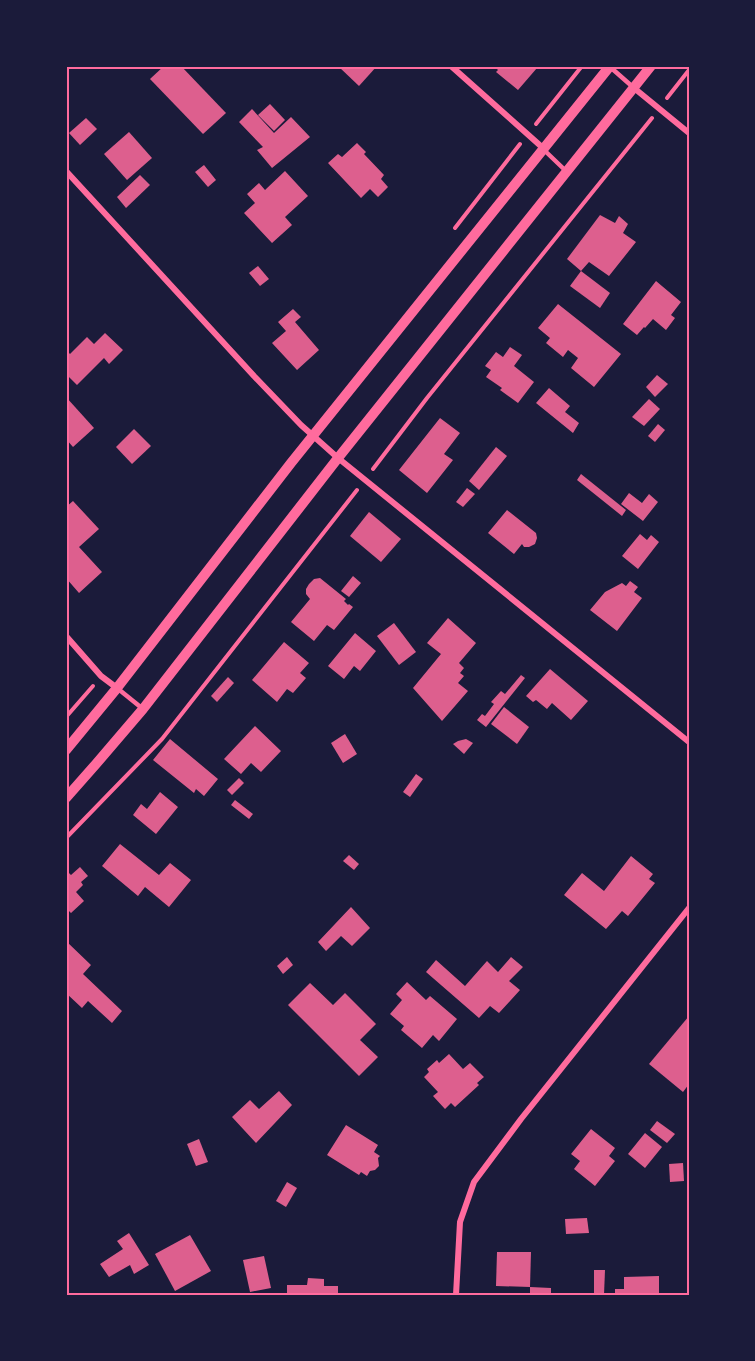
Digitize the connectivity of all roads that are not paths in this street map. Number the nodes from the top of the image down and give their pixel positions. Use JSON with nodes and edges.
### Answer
{"nodes":[{"id":1,"x":451,"y":66,"type":"edge"},
{"id":2,"x":610,"y":66,"type":"edge"},
{"id":3,"x":651,"y":66,"type":"edge"},
{"id":4,"x":634,"y":88,"type":"junction"},
{"id":5,"x":689,"y":133,"type":"edge"},
{"id":6,"x":543,"y":148,"type":"junction"},
{"id":7,"x":66,"y":171,"type":"edge"},
{"id":8,"x":567,"y":172,"type":"junction"},
{"id":9,"x":314,"y":436,"type":"junction"},
{"id":10,"x":338,"y":458,"type":"junction"},
{"id":11,"x":66,"y":636,"type":"edge"},
{"id":12,"x":117,"y":688,"type":"junction"},
{"id":13,"x":142,"y":709,"type":"junction"},
{"id":14,"x":689,"y":742,"type":"edge"},
{"id":15,"x":66,"y":750,"type":"edge"},
{"id":16,"x":66,"y":798,"type":"edge"},
{"id":17,"x":689,"y":908,"type":"edge"},
{"id":18,"x":456,"y":1295,"type":"edge"}],
"edges":[{"from":1,"to":6,"type":"street"},
{"from":2,"to":4,"type":"lane"},
{"from":2,"to":6,"type":"street"},
{"from":3,"to":4,"type":"street"},
{"from":4,"to":5,"type":"street"},
{"from":4,"to":8,"type":"street"},
{"from":6,"to":8,"type":"lane"},
{"from":6,"to":9,"type":"street"},
{"from":7,"to":9,"type":"street"},
{"from":8,"to":10,"type":"street"},
{"from":9,"to":10,"type":"street"},
{"from":9,"to":12,"type":"street"},
{"from":10,"to":13,"type":"street"},
{"from":10,"to":14,"type":"street"},
{"from":11,"to":12,"type":"street"},
{"from":12,"to":13,"type":"lane"},
{"from":12,"to":15,"type":"street"},
{"from":13,"to":16,"type":"street"},
{"from":17,"to":18,"type":"street"}]}
